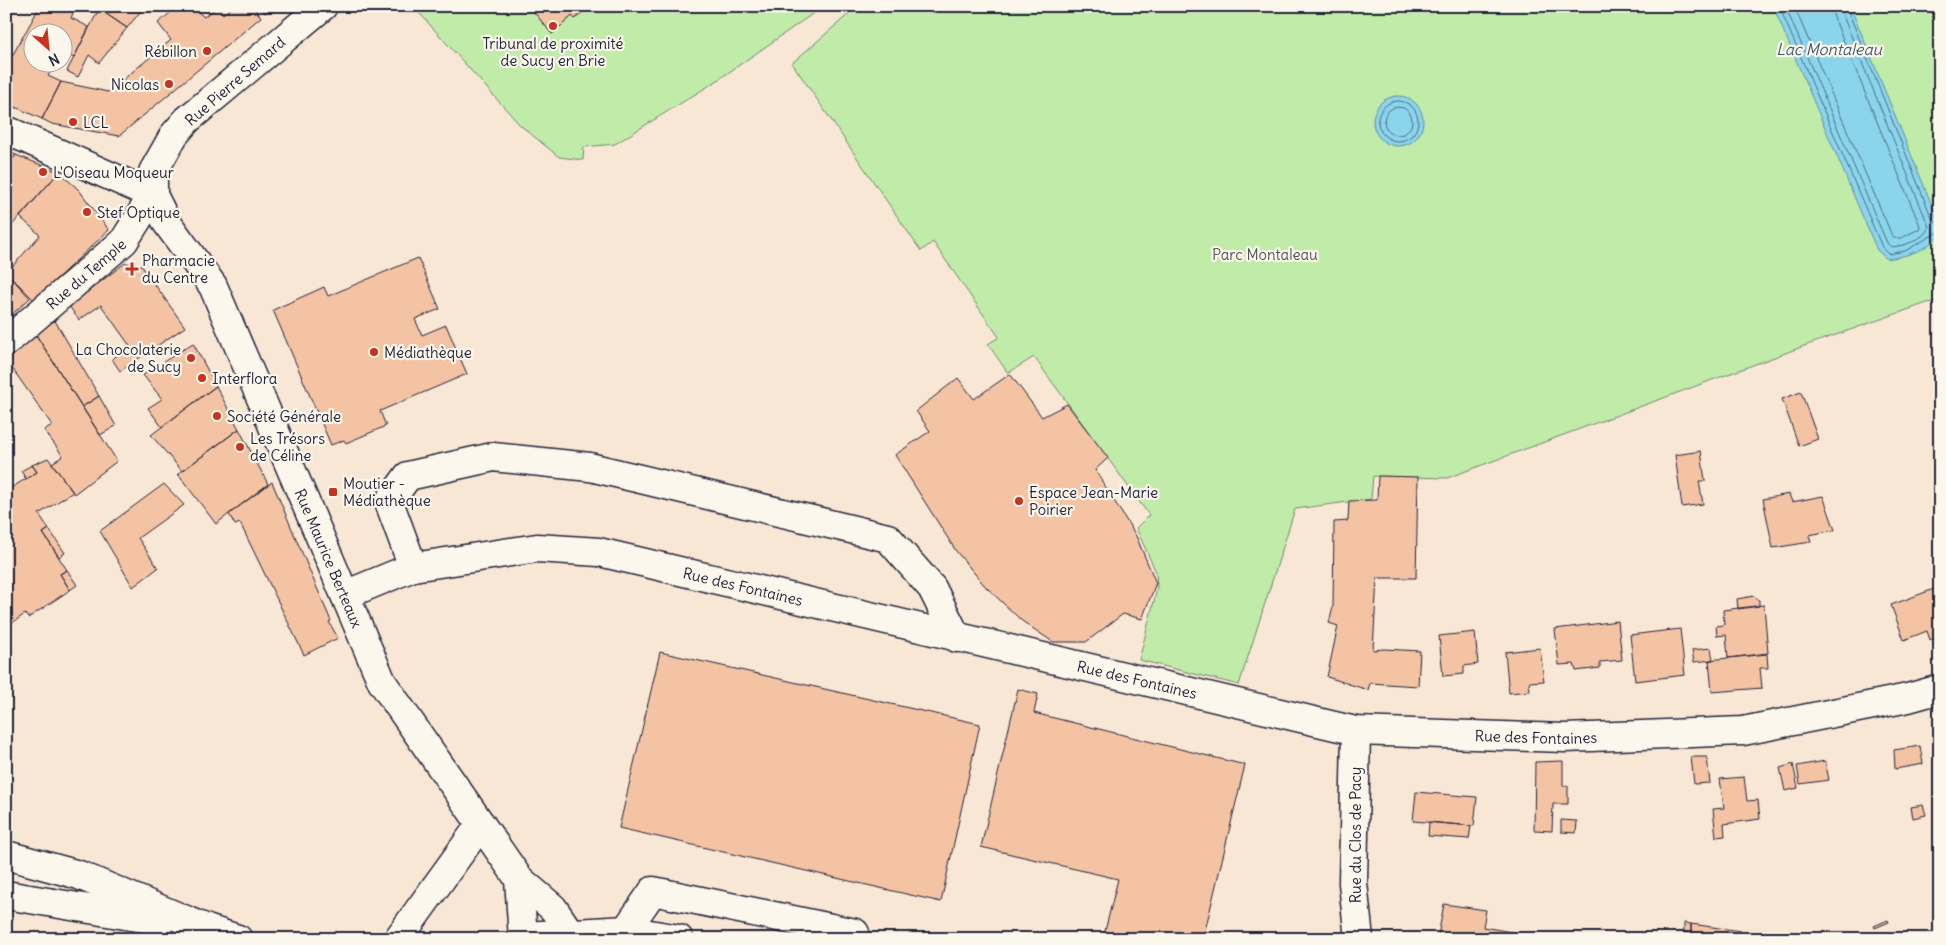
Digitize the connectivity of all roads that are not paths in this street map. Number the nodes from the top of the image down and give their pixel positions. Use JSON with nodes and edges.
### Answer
{"nodes":[{"id":1,"x":323,"y":6,"type":"edge"},
{"id":2,"x":6,"y":130,"type":"edge"},
{"id":3,"x":152,"y":194,"type":"junction"},
{"id":4,"x":6,"y":342,"type":"edge"},
{"id":5,"x":413,"y":567,"type":"junction"},
{"id":6,"x":345,"y":595,"type":"junction"},
{"id":7,"x":957,"y":638,"type":"junction"},
{"id":8,"x":1940,"y":689,"type":"edge"},
{"id":9,"x":1356,"y":731,"type":"junction"},
{"id":10,"x":480,"y":824,"type":"junction"},
{"id":11,"x":6,"y":854,"type":"edge"},
{"id":12,"x":519,"y":880,"type":"junction"},
{"id":13,"x":6,"y":894,"type":"edge"},
{"id":14,"x":207,"y":929,"type":"junction"},
{"id":15,"x":626,"y":930,"type":"junction"},
{"id":16,"x":572,"y":936,"type":"edge"},
{"id":17,"x":524,"y":937,"type":"edge"},
{"id":18,"x":238,"y":939,"type":"edge"},
{"id":19,"x":398,"y":939,"type":"edge"},
{"id":20,"x":679,"y":939,"type":"edge"},
{"id":21,"x":854,"y":939,"type":"edge"},
{"id":22,"x":1359,"y":939,"type":"edge"}],
"edges":[{"from":1,"to":3,"type":"street","name":"Rue Pierre Semard"},
{"from":2,"to":3,"type":"street"},
{"from":3,"to":4,"type":"street","name":"Rue du Temple"},
{"from":3,"to":6,"type":"street","name":"Rue Maurice Berteaux"},
{"from":5,"to":6,"type":"street","name":"Rue des Fontaines"},
{"from":5,"to":7,"type":"street","name":"Rue des Fontaines"},
{"from":5,"to":7,"type":"street"},
{"from":6,"to":10,"type":"street","name":"Rue Maurice Berteaux"},
{"from":7,"to":9,"type":"street","name":"Rue des Fontaines"},
{"from":8,"to":9,"type":"street","name":"Rue des Fontaines"},
{"from":9,"to":22,"type":"street","name":"Rue du Clos de Pacy"},
{"from":10,"to":12,"type":"street","name":"Rue Maurice Berteaux"},
{"from":10,"to":19,"type":"street"},
{"from":11,"to":14,"type":"street"},
{"from":12,"to":16,"type":"street","name":"Rue Maurice Berteaux"},
{"from":12,"to":17,"type":"street","name":"Rue Maurice Berteaux"},
{"from":13,"to":14,"type":"street"},
{"from":14,"to":18,"type":"street"},
{"from":15,"to":16,"type":"street"},
{"from":15,"to":20,"type":"street"},
{"from":15,"to":21,"type":"street"},
{"from":16,"to":17,"type":"street"}]}
